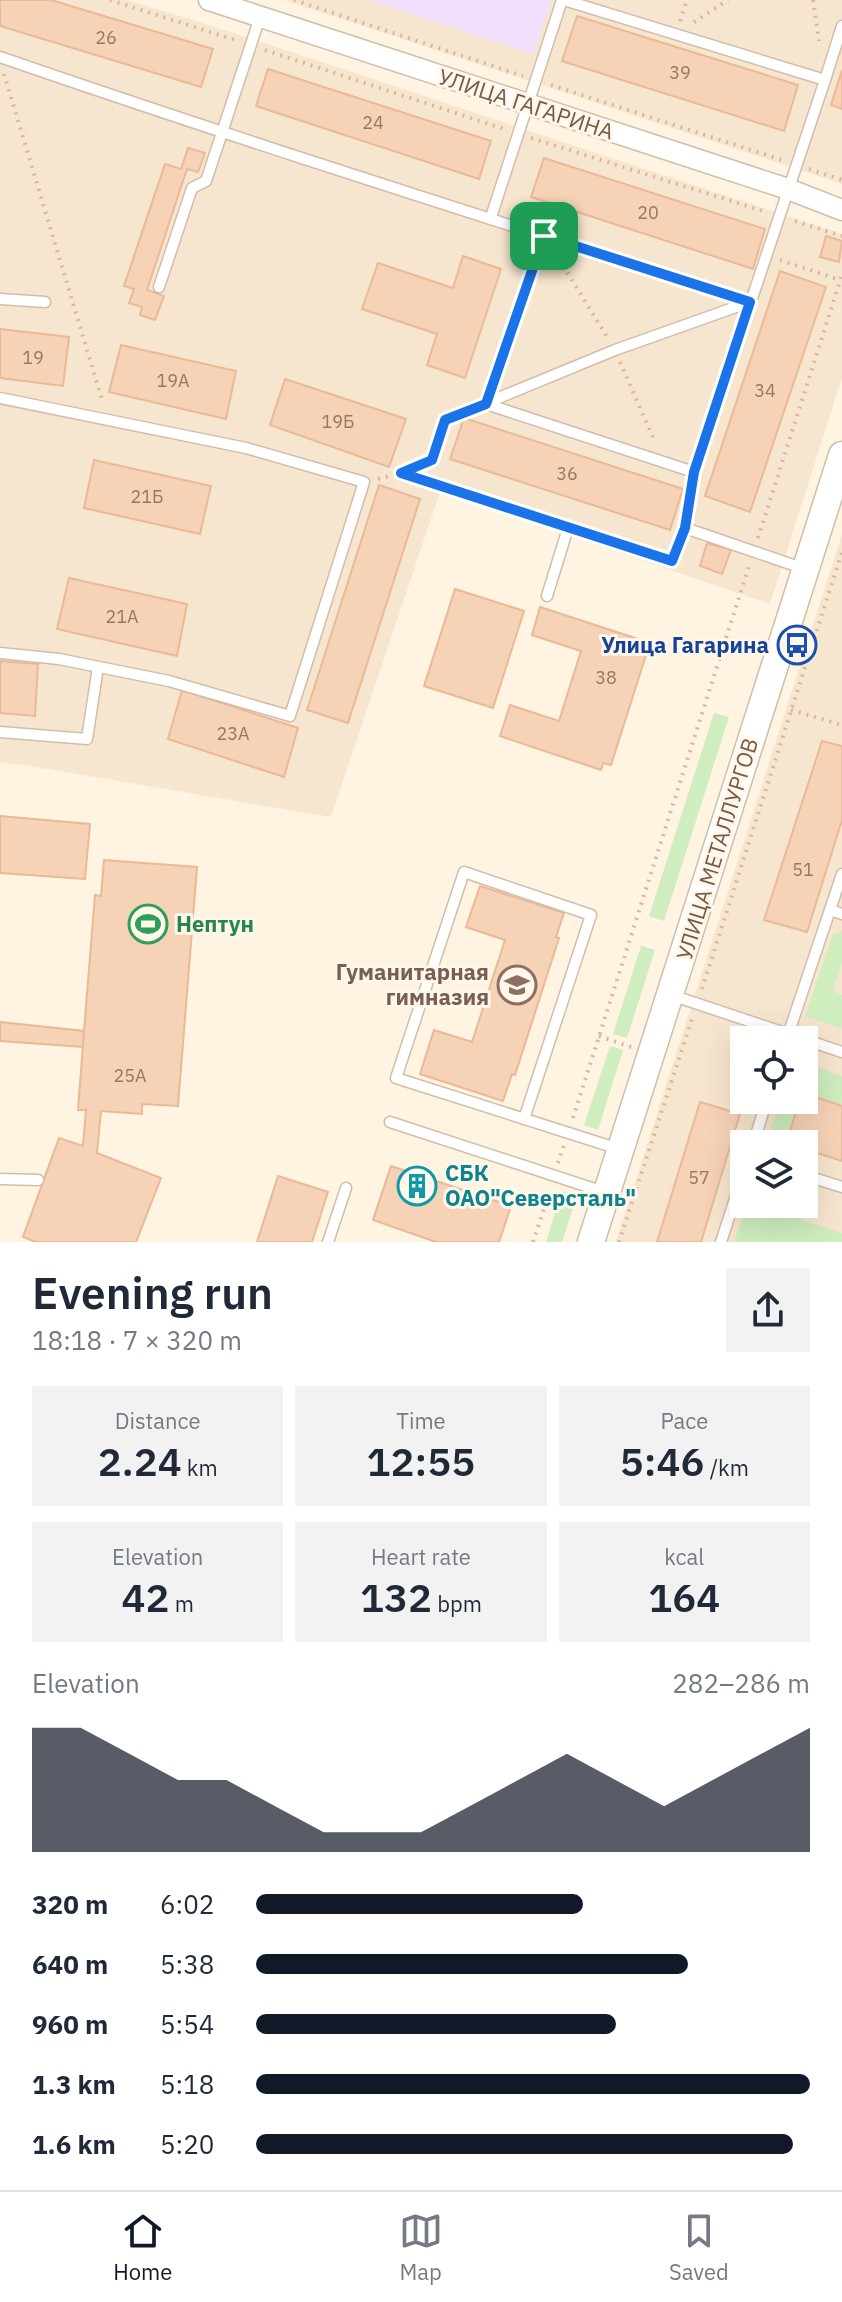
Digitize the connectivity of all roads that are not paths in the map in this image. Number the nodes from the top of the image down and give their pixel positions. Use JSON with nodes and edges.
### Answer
{"nodes":[{"id":1,"x":209,"y":0,"type":"edge"},
{"id":2,"x":563,"y":0,"type":"edge"},
{"id":3,"x":260,"y":17,"type":"junction"},
{"id":4,"x":842,"y":26,"type":"edge"},
{"id":5,"x":0,"y":60,"type":"edge"},
{"id":6,"x":825,"y":80,"type":"junction"},
{"id":7,"x":528,"y":105,"type":"junction"},
{"id":8,"x":222,"y":134,"type":"junction"},
{"id":9,"x":788,"y":189,"type":"junction"},
{"id":10,"x":842,"y":210,"type":"edge"},
{"id":11,"x":491,"y":217,"type":"junction"},
{"id":12,"x":544,"y":236,"type":"junction"},
{"id":13,"x":159,"y":287,"type":"dead end"},
{"id":14,"x":0,"y":299,"type":"edge"},
{"id":15,"x":45,"y":302,"type":"dead end"},
{"id":16,"x":750,"y":302,"type":"junction"},
{"id":17,"x":0,"y":398,"type":"edge"},
{"id":18,"x":486,"y":404,"type":"junction"},
{"id":19,"x":842,"y":455,"type":"edge"},
{"id":20,"x":432,"y":460,"type":"road end"},
{"id":21,"x":694,"y":472,"type":"junction"},
{"id":22,"x":685,"y":528,"type":"junction"},
{"id":23,"x":805,"y":569,"type":"junction"},
{"id":24,"x":547,"y":596,"type":"dead end"},
{"id":25,"x":0,"y":653,"type":"edge"},
{"id":26,"x":98,"y":667,"type":"junction"},
{"id":27,"x":0,"y":732,"type":"edge"},
{"id":28,"x":842,"y":874,"type":"edge"},
{"id":29,"x":830,"y":910,"type":"junction"},
{"id":30,"x":842,"y":914,"type":"edge"},
{"id":31,"x":671,"y":995,"type":"junction"},
{"id":32,"x":758,"y":1026,"type":"edge"},
{"id":33,"x":792,"y":1026,"type":"edge"},
{"id":34,"x":818,"y":1045,"type":"edge"},
{"id":35,"x":842,"y":1052,"type":"edge"},
{"id":36,"x":524,"y":1119,"type":"junction"},
{"id":37,"x":390,"y":1122,"type":"dead end"},
{"id":38,"x":621,"y":1150,"type":"junction"},
{"id":39,"x":0,"y":1179,"type":"edge"},
{"id":40,"x":818,"y":1179,"type":"edge"},
{"id":41,"x":38,"y":1180,"type":"dead end"},
{"id":42,"x":842,"y":1187,"type":"edge"},
{"id":43,"x":346,"y":1188,"type":"dead end"},
{"id":44,"x":606,"y":1192,"type":"junction"},
{"id":45,"x":730,"y":1214,"type":"edge"},
{"id":46,"x":328,"y":1242,"type":"edge"},
{"id":47,"x":591,"y":1242,"type":"edge"},
{"id":48,"x":721,"y":1242,"type":"edge"}],
"edges":[{"from":1,"to":3,"type":"street","name":"УЛИЦА ГАГАРИНА"},
{"from":2,"to":6,"type":"lane"},
{"from":2,"to":7,"type":"lane"},
{"from":3,"to":7,"type":"street","name":"УЛИЦА ГАГАРИНА"},
{"from":3,"to":8,"type":"lane"},
{"from":4,"to":6,"type":"lane"},
{"from":5,"to":8,"type":"lane"},
{"from":6,"to":9,"type":"lane"},
{"from":7,"to":9,"type":"street","name":"УЛИЦА ГАГАРИНА"},
{"from":7,"to":11,"type":"lane"},
{"from":8,"to":11,"type":"lane"},
{"from":8,"to":13,"type":"lane"},
{"from":9,"to":10,"type":"street","name":"УЛИЦА ГАГАРИНА"},
{"from":9,"to":16,"type":"lane"},
{"from":11,"to":12,"type":"lane"},
{"from":12,"to":16,"type":"lane"},
{"from":12,"to":18,"type":"lane"},
{"from":14,"to":15,"type":"lane"},
{"from":16,"to":18,"type":"lane"},
{"from":16,"to":21,"type":"lane"},
{"from":17,"to":26,"type":"lane"},
{"from":18,"to":20,"type":"lane"},
{"from":18,"to":21,"type":"lane"},
{"from":19,"to":23,"type":"street","name":"УЛИЦА МЕТАЛЛУРГОВ"},
{"from":21,"to":22,"type":"lane"},
{"from":22,"to":23,"type":"lane"},
{"from":22,"to":24,"type":"lane"},
{"from":23,"to":31,"type":"street","name":"УЛИЦА МЕТАЛЛУРГОВ"},
{"from":25,"to":26,"type":"lane"},
{"from":26,"to":27,"type":"lane"},
{"from":28,"to":29,"type":"lane"},
{"from":29,"to":30,"type":"lane"},
{"from":29,"to":33,"type":"lane"},
{"from":31,"to":32,"type":"lane"},
{"from":31,"to":38,"type":"street","name":"УЛИЦА МЕТАЛЛУРГОВ"},
{"from":34,"to":35,"type":"lane"},
{"from":36,"to":36,"type":"lane"},
{"from":36,"to":38,"type":"lane"},
{"from":37,"to":44,"type":"lane"},
{"from":38,"to":44,"type":"street","name":"УЛИЦА МЕТАЛЛУРГОВ"},
{"from":39,"to":41,"type":"lane"},
{"from":40,"to":42,"type":"lane"},
{"from":43,"to":46,"type":"lane"},
{"from":44,"to":47,"type":"street","name":"УЛИЦА МЕТАЛЛУРГОВ"},
{"from":45,"to":48,"type":"lane"}]}
